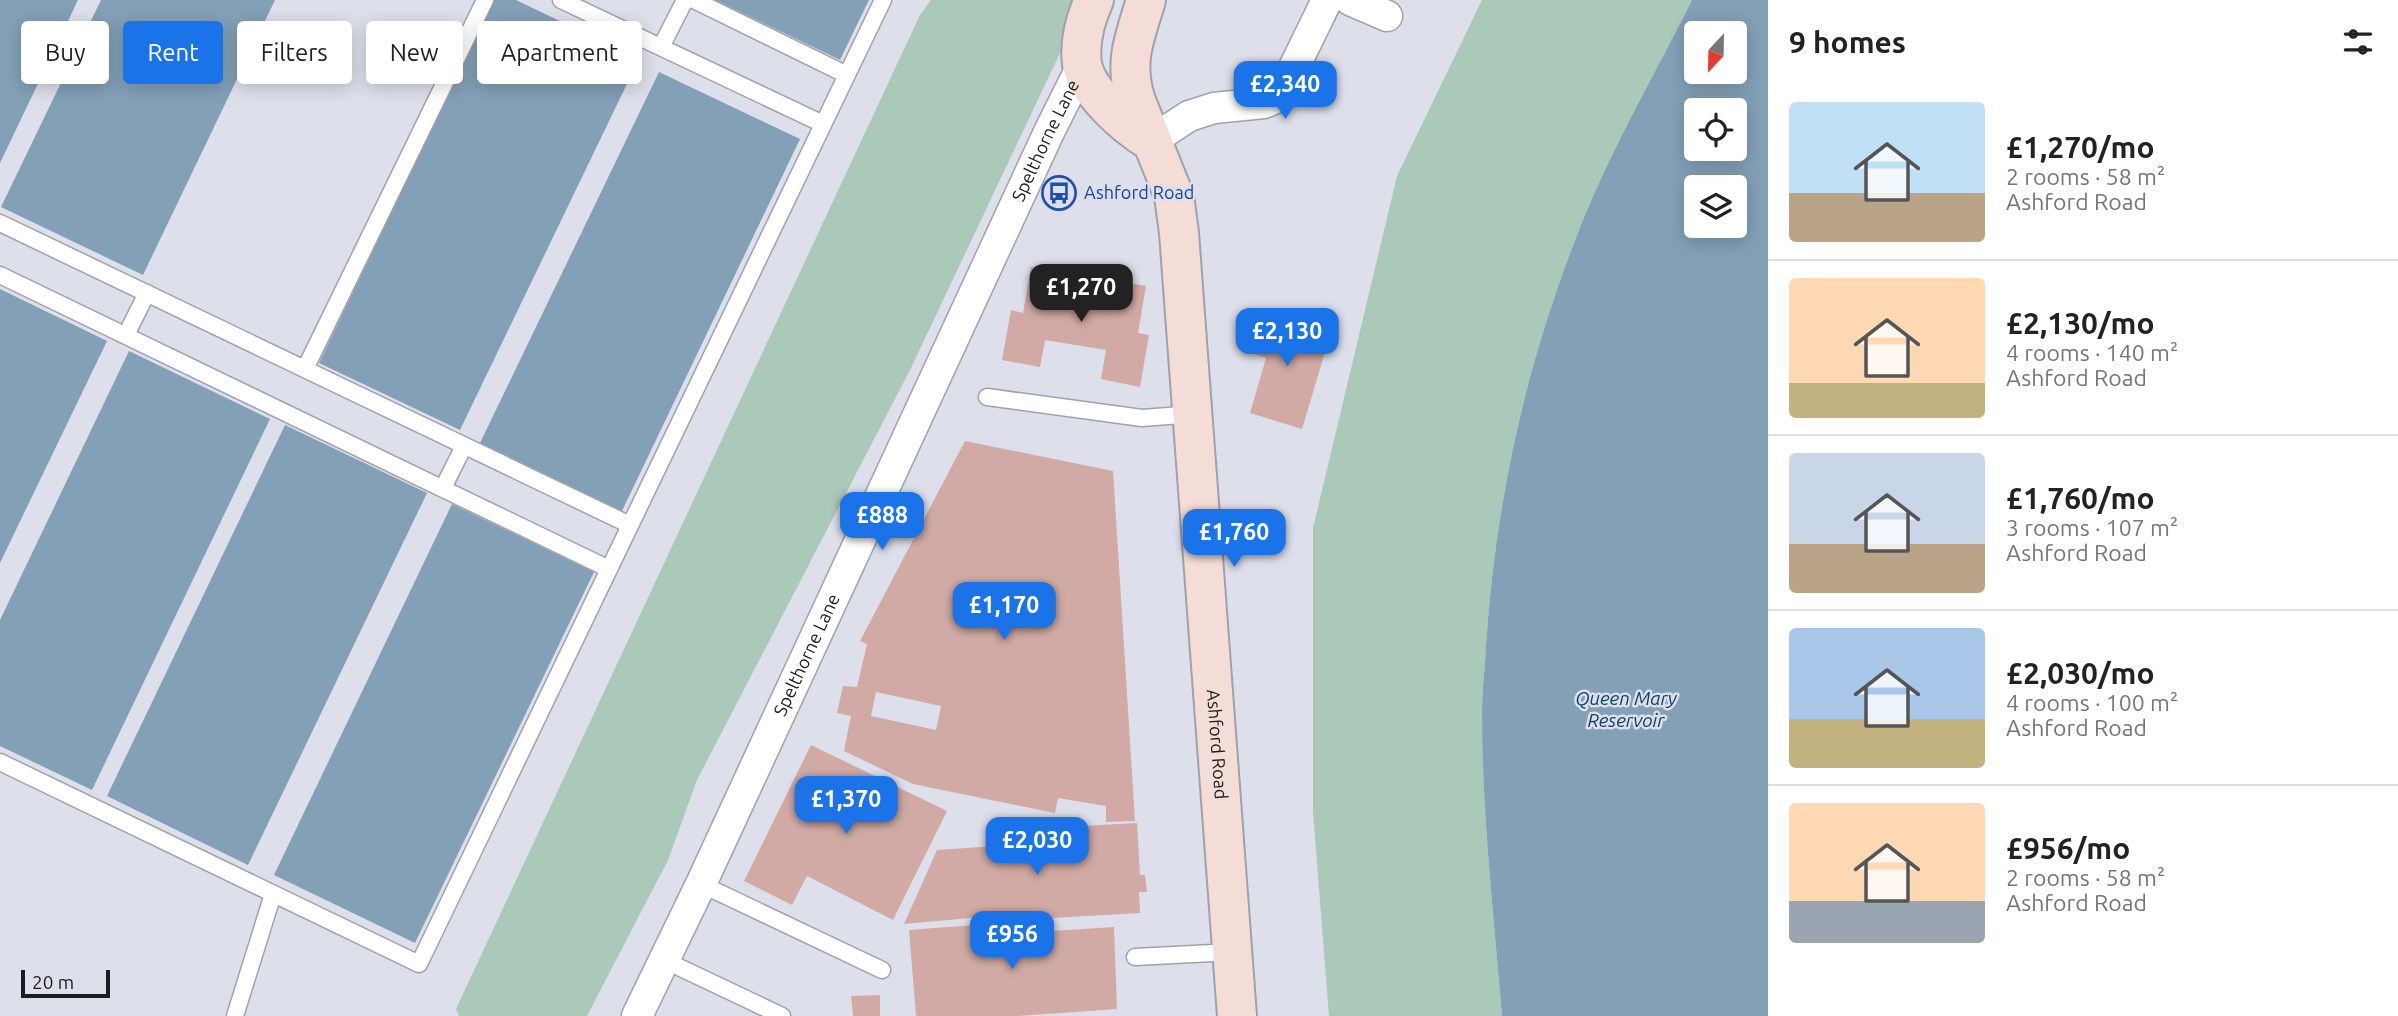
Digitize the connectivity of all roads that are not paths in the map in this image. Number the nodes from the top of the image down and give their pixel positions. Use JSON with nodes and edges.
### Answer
{"nodes":[{"id":1,"x":485,"y":0,"type":"edge"},
{"id":2,"x":561,"y":0,"type":"edge"},
{"id":3,"x":685,"y":0,"type":"edge"},
{"id":4,"x":694,"y":0,"type":"edge"},
{"id":5,"x":883,"y":0,"type":"edge"},
{"id":6,"x":1094,"y":0,"type":"edge"},
{"id":7,"x":1116,"y":0,"type":"edge"},
{"id":8,"x":1146,"y":0,"type":"edge"},
{"id":9,"x":1327,"y":0,"type":"edge"},
{"id":10,"x":1350,"y":0,"type":"edge"},
{"id":11,"x":1387,"y":16,"type":"dead end"},
{"id":12,"x":661,"y":47,"type":"junction"},
{"id":13,"x":1082,"y":66,"type":"junction"},
{"id":14,"x":847,"y":75,"type":"junction"},
{"id":15,"x":823,"y":124,"type":"junction"},
{"id":16,"x":1151,"y":141,"type":"junction"},
{"id":17,"x":0,"y":223,"type":"edge"},
{"id":18,"x":0,"y":275,"type":"edge"},
{"id":19,"x":147,"y":293,"type":"junction"},
{"id":20,"x":126,"y":335,"type":"junction"},
{"id":21,"x":305,"y":369,"type":"junction"},
{"id":22,"x":986,"y":397,"type":"dead end"},
{"id":23,"x":1194,"y":414,"type":"junction"},
{"id":24,"x":464,"y":446,"type":"junction"},
{"id":25,"x":443,"y":488,"type":"junction"},
{"id":26,"x":630,"y":525,"type":"junction"},
{"id":27,"x":609,"y":569,"type":"junction"},
{"id":28,"x":0,"y":762,"type":"edge"},
{"id":29,"x":701,"y":884,"type":"junction"},
{"id":30,"x":273,"y":894,"type":"junction"},
{"id":31,"x":1232,"y":952,"type":"junction"},
{"id":32,"x":1135,"y":957,"type":"dead end"},
{"id":33,"x":664,"y":960,"type":"junction"},
{"id":34,"x":882,"y":970,"type":"dead end"},
{"id":35,"x":235,"y":1016,"type":"edge"},
{"id":36,"x":637,"y":1016,"type":"edge"},
{"id":37,"x":782,"y":1016,"type":"edge"},
{"id":38,"x":1237,"y":1016,"type":"edge"}],
"edges":[{"from":1,"to":21,"type":"lane"},
{"from":2,"to":12,"type":"lane"},
{"from":3,"to":12,"type":"lane"},
{"from":4,"to":14,"type":"lane"},
{"from":5,"to":14,"type":"lane"},
{"from":6,"to":13,"type":"street"},
{"from":7,"to":13,"type":"street"},
{"from":8,"to":16,"type":"street","name":"Ashford Road"},
{"from":9,"to":16,"type":"street"},
{"from":10,"to":11,"type":"street"},
{"from":12,"to":15,"type":"lane"},
{"from":13,"to":16,"type":"street"},
{"from":13,"to":29,"type":"street","name":"Spelthorne Lane"},
{"from":14,"to":15,"type":"lane"},
{"from":15,"to":26,"type":"lane"},
{"from":16,"to":23,"type":"street","name":"Ashford Road"},
{"from":17,"to":19,"type":"lane"},
{"from":18,"to":20,"type":"lane"},
{"from":19,"to":20,"type":"lane"},
{"from":19,"to":21,"type":"lane"},
{"from":20,"to":25,"type":"lane"},
{"from":21,"to":24,"type":"lane"},
{"from":22,"to":23,"type":"lane"},
{"from":23,"to":31,"type":"street","name":"Ashford Road"},
{"from":24,"to":25,"type":"lane"},
{"from":24,"to":26,"type":"lane"},
{"from":25,"to":27,"type":"lane"},
{"from":26,"to":27,"type":"lane"},
{"from":27,"to":30,"type":"lane"},
{"from":28,"to":30,"type":"lane"},
{"from":29,"to":33,"type":"street","name":"Spelthorne Lane"},
{"from":29,"to":34,"type":"lane"},
{"from":30,"to":35,"type":"lane"},
{"from":31,"to":32,"type":"lane"},
{"from":31,"to":38,"type":"street","name":"Ashford Road"},
{"from":33,"to":36,"type":"street","name":"Spelthorne Lane"},
{"from":33,"to":37,"type":"lane"}]}
